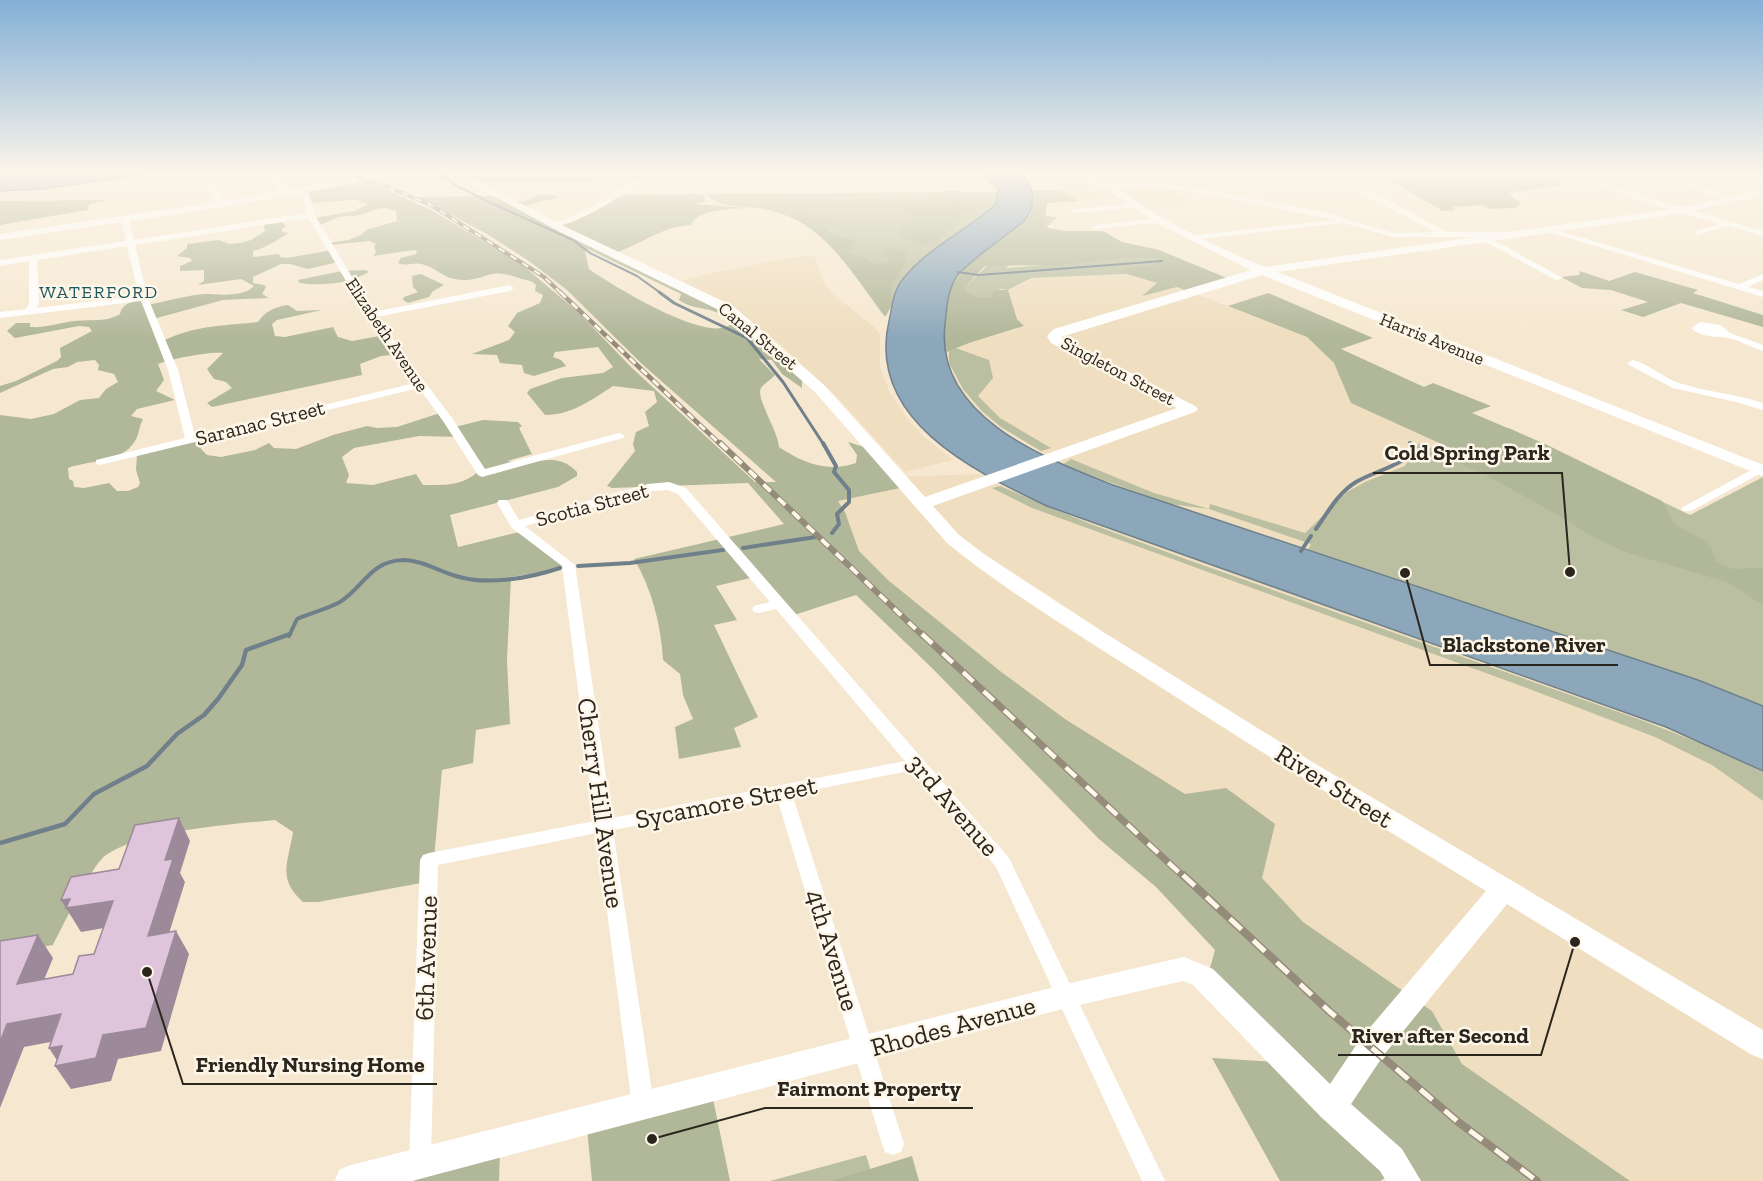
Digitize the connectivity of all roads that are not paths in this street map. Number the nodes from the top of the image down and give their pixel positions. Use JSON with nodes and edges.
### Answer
{"nodes":[{"id":1,"x":54,"y":229,"type":"edge"},
{"id":2,"x":127,"y":229,"type":"edge"},
{"id":3,"x":220,"y":229,"type":"edge"},
{"id":4,"x":319,"y":229,"type":"edge"},
{"id":5,"x":564,"y":229,"type":"edge"},
{"id":6,"x":1175,"y":229,"type":"edge"},
{"id":7,"x":1272,"y":229,"type":"edge"},
{"id":8,"x":1374,"y":229,"type":"edge"},
{"id":9,"x":1434,"y":229,"type":"edge"},
{"id":10,"x":1558,"y":229,"type":"edge"},
{"id":11,"x":1711,"y":229,"type":"edge"},
{"id":12,"x":1745,"y":229,"type":"edge"},
{"id":13,"x":1552,"y":230,"type":"junction"},
{"id":14,"x":1699,"y":233,"type":"dead end"},
{"id":15,"x":1516,"y":234,"type":"junction"},
{"id":16,"x":1763,"y":234,"type":"edge"},
{"id":17,"x":1447,"y":236,"type":"junction"},
{"id":18,"x":0,"y":237,"type":"edge"},
{"id":19,"x":1190,"y":238,"type":"junction"},
{"id":20,"x":1485,"y":238,"type":"junction"},
{"id":21,"x":1461,"y":242,"type":"junction"},
{"id":22,"x":131,"y":243,"type":"junction"},
{"id":23,"x":33,"y":258,"type":"junction"},
{"id":24,"x":0,"y":263,"type":"edge"},
{"id":25,"x":1262,"y":271,"type":"junction"},
{"id":26,"x":1763,"y":277,"type":"edge"},
{"id":27,"x":1559,"y":278,"type":"dead end"},
{"id":28,"x":1740,"y":287,"type":"junction"},
{"id":29,"x":510,"y":288,"type":"dead end"},
{"id":30,"x":1763,"y":294,"type":"edge"},
{"id":31,"x":144,"y":298,"type":"junction"},
{"id":32,"x":29,"y":312,"type":"junction"},
{"id":33,"x":0,"y":315,"type":"edge"},
{"id":34,"x":371,"y":315,"type":"junction"},
{"id":35,"x":1723,"y":334,"type":"dead end"},
{"id":36,"x":1763,"y":348,"type":"edge"},
{"id":37,"x":1633,"y":363,"type":"dead end"},
{"id":38,"x":420,"y":385,"type":"junction"},
{"id":39,"x":1763,"y":407,"type":"edge"},
{"id":40,"x":619,"y":436,"type":"dead end"},
{"id":41,"x":191,"y":440,"type":"junction"},
{"id":42,"x":100,"y":462,"type":"dead end"},
{"id":43,"x":1761,"y":470,"type":"edge"},
{"id":44,"x":669,"y":486,"type":"joint"},
{"id":45,"x":503,"y":503,"type":"dead end"},
{"id":46,"x":923,"y":504,"type":"junction"},
{"id":47,"x":1687,"y":508,"type":"dead end"},
{"id":48,"x":516,"y":525,"type":"junction"},
{"id":49,"x":781,"y":604,"type":"junction"},
{"id":50,"x":759,"y":609,"type":"dead end"},
{"id":51,"x":917,"y":764,"type":"junction"},
{"id":52,"x":783,"y":791,"type":"junction"},
{"id":53,"x":604,"y":827,"type":"junction"},
{"id":54,"x":429,"y":860,"type":"joint"},
{"id":55,"x":1504,"y":889,"type":"junction"},
{"id":56,"x":1066,"y":996,"type":"junction"},
{"id":57,"x":1763,"y":1046,"type":"edge"},
{"id":58,"x":863,"y":1049,"type":"junction"},
{"id":59,"x":643,"y":1106,"type":"junction"},
{"id":60,"x":1332,"y":1107,"type":"junction"},
{"id":61,"x":893,"y":1144,"type":"dead end"},
{"id":62,"x":420,"y":1163,"type":"junction"},
{"id":63,"x":351,"y":1181,"type":"edge"},
{"id":64,"x":1154,"y":1181,"type":"edge"},
{"id":65,"x":1405,"y":1181,"type":"edge"}],
"edges":[{"from":1,"to":18,"type":"street"},
{"from":2,"to":22,"type":"street"},
{"from":3,"to":22,"type":"street"},
{"from":4,"to":34,"type":"street","name":"Elizabeth Avenue"},
{"from":5,"to":46,"type":"street","name":"Canal Street"},
{"from":6,"to":19,"type":"street","name":"Harris Avenue"},
{"from":7,"to":19,"type":"street"},
{"from":8,"to":17,"type":"street"},
{"from":9,"to":17,"type":"street"},
{"from":10,"to":13,"type":"street"},
{"from":11,"to":14,"type":"street"},
{"from":12,"to":16,"type":"street"},
{"from":13,"to":15,"type":"street"},
{"from":13,"to":28,"type":"street"},
{"from":15,"to":17,"type":"street"},
{"from":15,"to":20,"type":"street"},
{"from":17,"to":21,"type":"street"},
{"from":19,"to":25,"type":"street","name":"Harris Avenue"},
{"from":20,"to":21,"type":"street"},
{"from":20,"to":27,"type":"street"},
{"from":21,"to":25,"type":"street"},
{"from":22,"to":23,"type":"street"},
{"from":22,"to":31,"type":"street"},
{"from":23,"to":24,"type":"street"},
{"from":23,"to":32,"type":"street"},
{"from":25,"to":43,"type":"street","name":"Harris Avenue"},
{"from":25,"to":46,"type":"street","name":"Singleton Street"},
{"from":26,"to":28,"type":"street"},
{"from":28,"to":30,"type":"street"},
{"from":29,"to":34,"type":"street"},
{"from":31,"to":32,"type":"street"},
{"from":31,"to":41,"type":"street"},
{"from":32,"to":33,"type":"street"},
{"from":34,"to":38,"type":"street","name":"Elizabeth Avenue"},
{"from":35,"to":36,"type":"street"},
{"from":37,"to":39,"type":"street"},
{"from":38,"to":40,"type":"street","name":"Elizabeth Avenue"},
{"from":38,"to":41,"type":"street","name":"Saranac Street"},
{"from":41,"to":42,"type":"street","name":"Saranac Street"},
{"from":43,"to":47,"type":"street"},
{"from":44,"to":48,"type":"street","name":"Scotia Street"},
{"from":44,"to":49,"type":"street","name":"3rd Avenue"},
{"from":45,"to":48,"type":"street"},
{"from":46,"to":55,"type":"street","name":"River Street"},
{"from":48,"to":53,"type":"street","name":"Cherry Hill Avenue"},
{"from":49,"to":50,"type":"street"},
{"from":49,"to":51,"type":"street","name":"3rd Avenue"},
{"from":51,"to":52,"type":"street","name":"Sycamore Street"},
{"from":51,"to":56,"type":"street","name":"3rd Avenue"},
{"from":52,"to":53,"type":"street","name":"Sycamore Street"},
{"from":52,"to":58,"type":"street","name":"4th Avenue"},
{"from":53,"to":54,"type":"street","name":"Sycamore Street"},
{"from":53,"to":59,"type":"street","name":"Cherry Hill Avenue"},
{"from":54,"to":62,"type":"street","name":"6th Avenue"},
{"from":55,"to":57,"type":"street","name":"River Street"},
{"from":55,"to":60,"type":"street"},
{"from":56,"to":58,"type":"street","name":"Rhodes Avenue"},
{"from":56,"to":60,"type":"street","name":"Rhodes Avenue"},
{"from":56,"to":64,"type":"street","name":"3rd Avenue"},
{"from":58,"to":59,"type":"street","name":"Rhodes Avenue"},
{"from":58,"to":61,"type":"street","name":"4th Avenue"},
{"from":59,"to":62,"type":"street","name":"Rhodes Avenue"},
{"from":60,"to":65,"type":"street","name":"Rhodes Avenue"},
{"from":62,"to":63,"type":"street","name":"Rhodes Avenue"}]}
